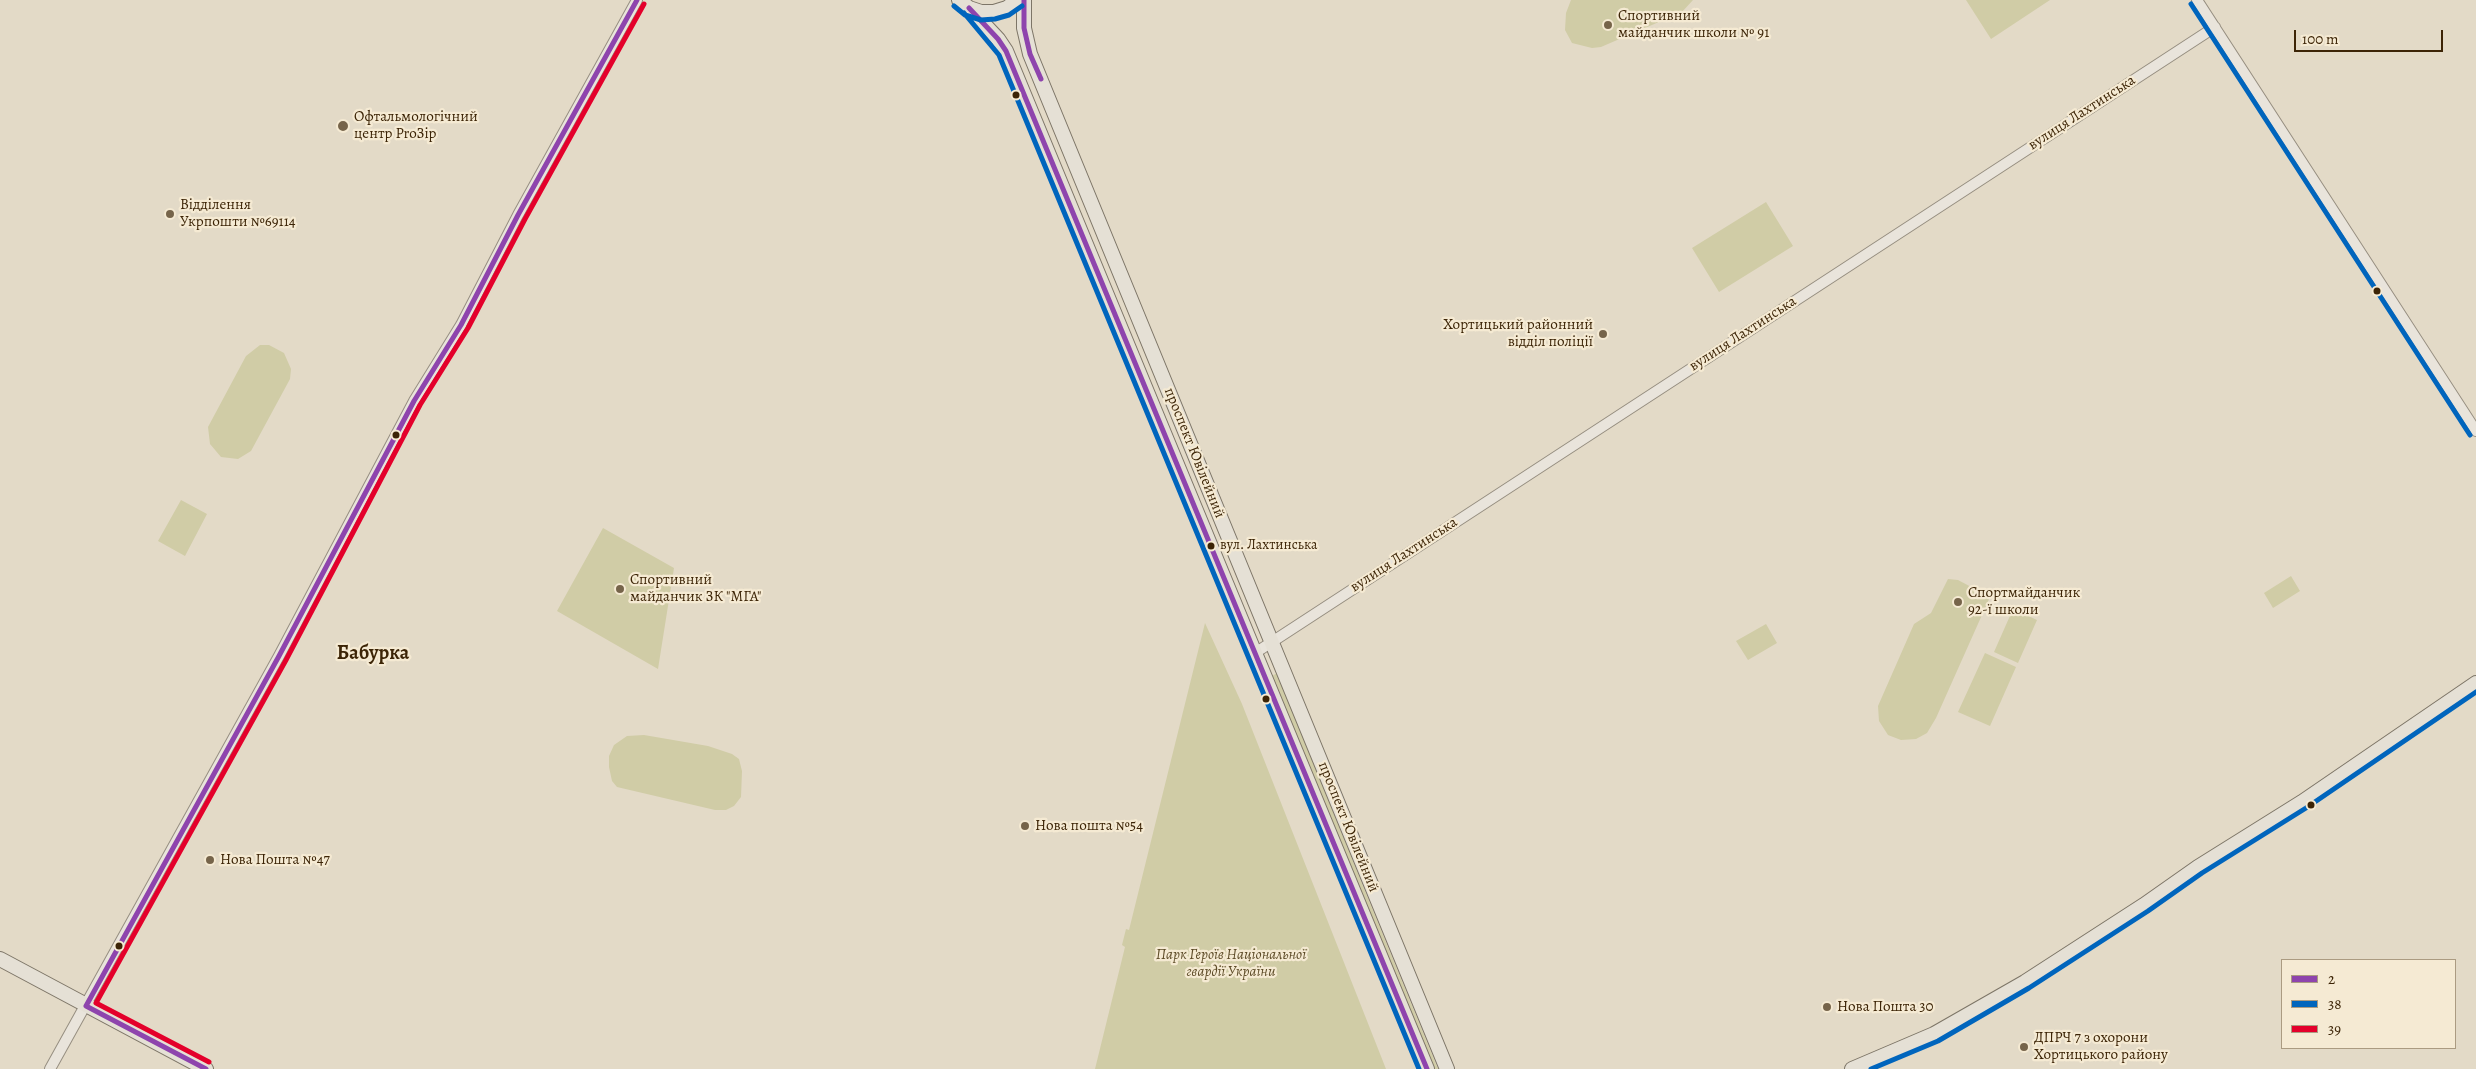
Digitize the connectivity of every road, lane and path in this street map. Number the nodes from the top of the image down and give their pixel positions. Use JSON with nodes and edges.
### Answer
{"nodes":[{"id":1,"x":637,"y":0,"type":"edge"},
{"id":2,"x":1017,"y":0,"type":"edge"},
{"id":3,"x":1024,"y":0,"type":"edge"},
{"id":4,"x":2197,"y":0,"type":"edge"},
{"id":5,"x":964,"y":4,"type":"edge"},
{"id":6,"x":2214,"y":27,"type":"junction"},
{"id":7,"x":2476,"y":431,"type":"edge"},
{"id":8,"x":1272,"y":642,"type":"junction"},
{"id":9,"x":1254,"y":653,"type":"junction"},
{"id":10,"x":2476,"y":684,"type":"edge"},
{"id":11,"x":0,"y":959,"type":"edge"},
{"id":12,"x":86,"y":1006,"type":"junction"},
{"id":13,"x":50,"y":1069,"type":"edge"},
{"id":14,"x":206,"y":1069,"type":"edge"},
{"id":15,"x":1427,"y":1069,"type":"edge"},
{"id":16,"x":1447,"y":1069,"type":"edge"},
{"id":17,"x":1852,"y":1069,"type":"edge"}],
"edges":[{"from":1,"to":12,"type":"street"},
{"from":2,"to":5,"type":"main road"},
{"from":3,"to":8,"type":"main road","name":"проспект Ювілейний"},
{"from":4,"to":6,"type":"street"},
{"from":5,"to":9,"type":"main road","name":"проспект Ювілейний"},
{"from":6,"to":7,"type":"street"},
{"from":6,"to":8,"type":"street","name":"вулиця Лахтинська"},
{"from":8,"to":9,"type":"street","name":"вулиця Лахтинська"},
{"from":8,"to":16,"type":"main road","name":"проспект Ювілейний"},
{"from":9,"to":15,"type":"main road","name":"проспект Ювілейний"},
{"from":10,"to":17,"type":"main road"},
{"from":11,"to":12,"type":"main road"},
{"from":12,"to":13,"type":"street"},
{"from":12,"to":14,"type":"main road"}]}
